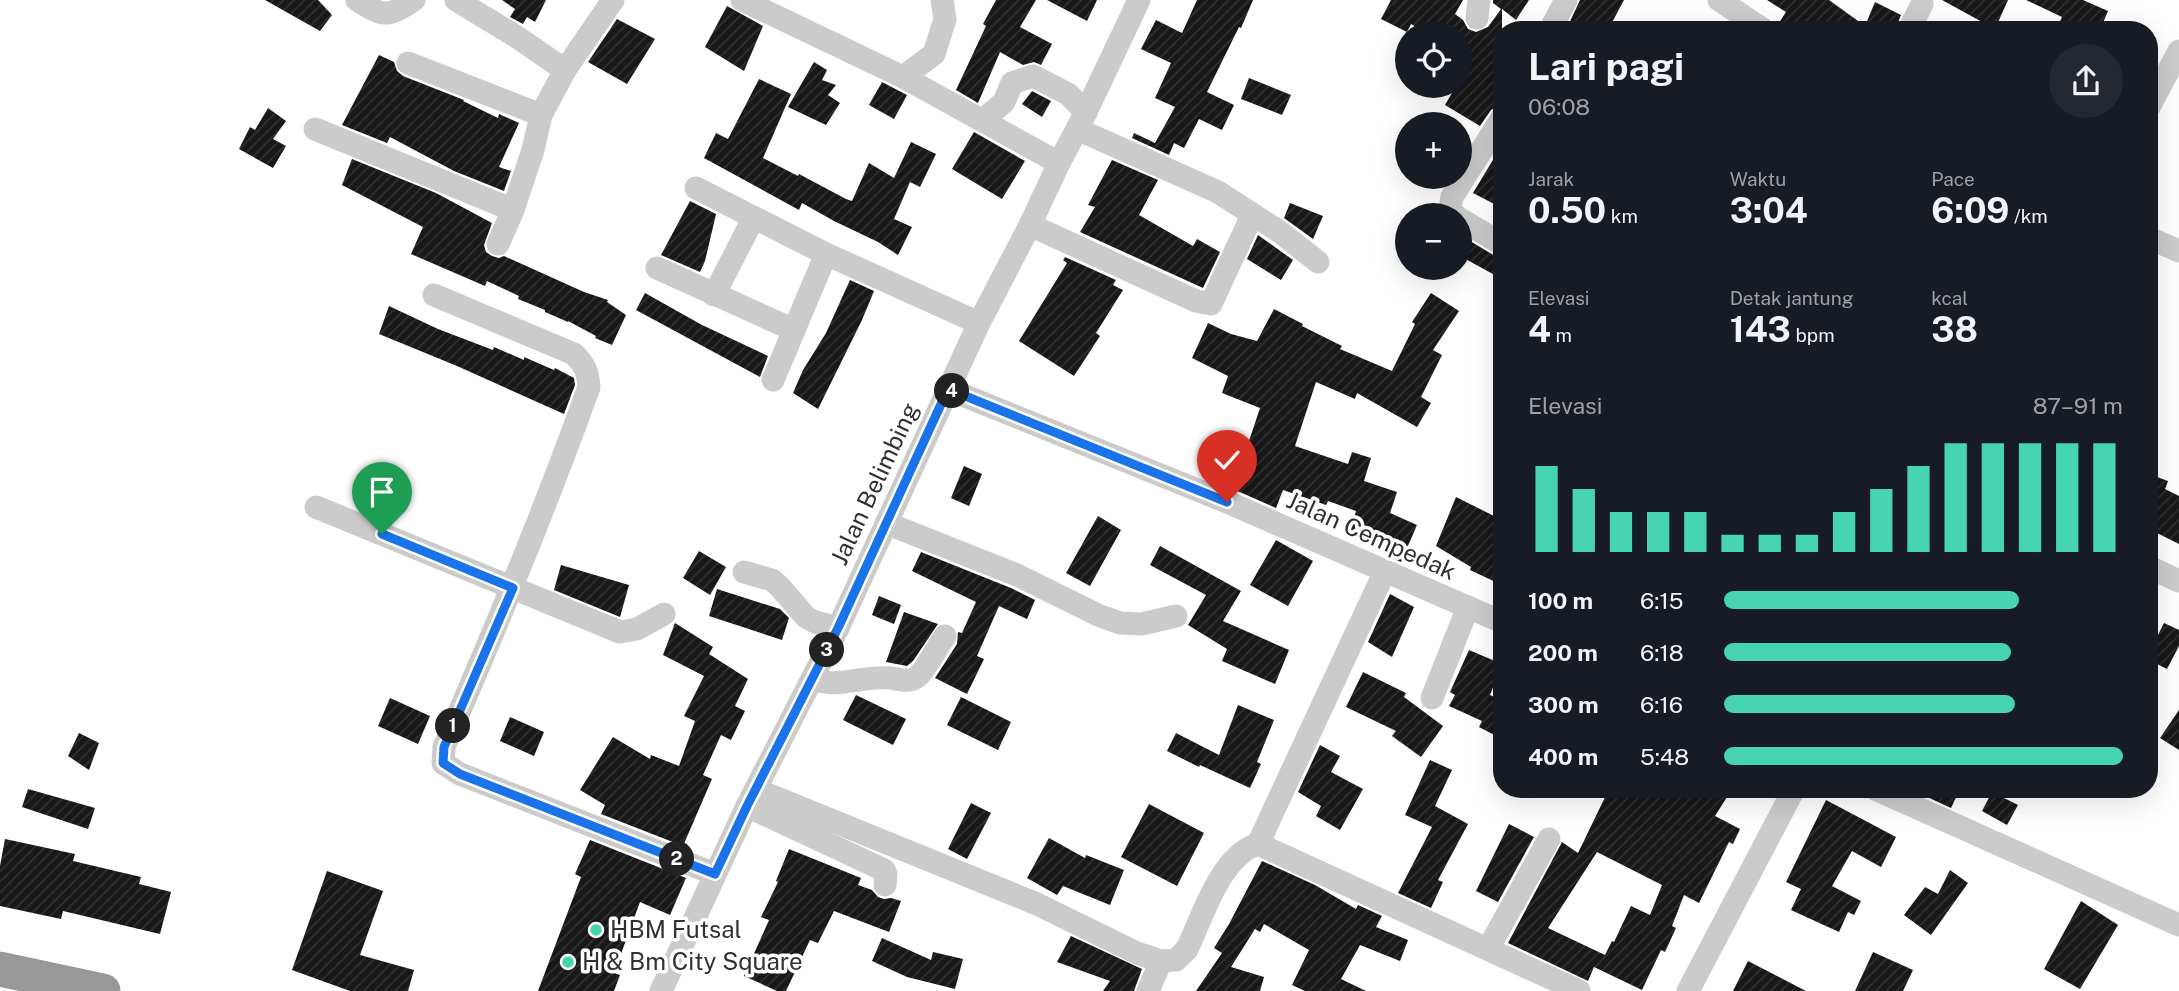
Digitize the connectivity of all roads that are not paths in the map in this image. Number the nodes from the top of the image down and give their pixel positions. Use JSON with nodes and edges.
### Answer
{"nodes":[{"id":1,"x":357,"y":0,"type":"edge"},
{"id":2,"x":414,"y":0,"type":"edge"},
{"id":3,"x":456,"y":0,"type":"edge"},
{"id":4,"x":613,"y":0,"type":"edge"},
{"id":5,"x":742,"y":0,"type":"edge"},
{"id":6,"x":942,"y":0,"type":"edge"},
{"id":7,"x":1139,"y":0,"type":"edge"},
{"id":8,"x":1566,"y":0,"type":"edge"},
{"id":9,"x":1719,"y":0,"type":"edge"},
{"id":10,"x":1922,"y":4,"type":"dead end"},
{"id":11,"x":1554,"y":21,"type":"edge"},
{"id":12,"x":1750,"y":21,"type":"edge"},
{"id":13,"x":1914,"y":21,"type":"edge"},
{"id":14,"x":2179,"y":51,"type":"edge"},
{"id":15,"x":408,"y":63,"type":"dead end"},
{"id":16,"x":565,"y":70,"type":"junction"},
{"id":17,"x":903,"y":77,"type":"junction"},
{"id":18,"x":2158,"y":90,"type":"edge"},
{"id":19,"x":541,"y":115,"type":"junction"},
{"id":20,"x":982,"y":120,"type":"junction"},
{"id":21,"x":1082,"y":120,"type":"junction"},
{"id":22,"x":315,"y":129,"type":"dead end"},
{"id":23,"x":1493,"y":132,"type":"edge"},
{"id":24,"x":1059,"y":163,"type":"junction"},
{"id":25,"x":696,"y":188,"type":"dead end"},
{"id":26,"x":1451,"y":203,"type":"edge"},
{"id":27,"x":513,"y":210,"type":"junction"},
{"id":28,"x":753,"y":219,"type":"junction"},
{"id":29,"x":1248,"y":224,"type":"dead end"},
{"id":30,"x":1030,"y":225,"type":"junction"},
{"id":31,"x":1472,"y":226,"type":"edge"},
{"id":32,"x":1493,"y":239,"type":"edge"},
{"id":33,"x":2158,"y":242,"type":"edge"},
{"id":34,"x":498,"y":244,"type":"dead end"},
{"id":35,"x":2179,"y":251,"type":"edge"},
{"id":36,"x":826,"y":254,"type":"junction"},
{"id":37,"x":1318,"y":262,"type":"dead end"},
{"id":38,"x":657,"y":268,"type":"dead end"},
{"id":39,"x":434,"y":295,"type":"dead end"},
{"id":40,"x":714,"y":295,"type":"junction"},
{"id":41,"x":979,"y":323,"type":"junction"},
{"id":42,"x":794,"y":330,"type":"junction"},
{"id":43,"x":773,"y":380,"type":"dead end"},
{"id":44,"x":948,"y":389,"type":"junction"},
{"id":45,"x":316,"y":507,"type":"dead end"},
{"id":46,"x":886,"y":523,"type":"junction"},
{"id":47,"x":1385,"y":570,"type":"junction"},
{"id":48,"x":2158,"y":571,"type":"edge"},
{"id":49,"x":744,"y":572,"type":"dead end"},
{"id":50,"x":2179,"y":581,"type":"edge"},
{"id":51,"x":513,"y":588,"type":"junction"},
{"id":52,"x":1468,"y":607,"type":"junction"},
{"id":53,"x":664,"y":614,"type":"dead end"},
{"id":54,"x":1176,"y":616,"type":"dead end"},
{"id":55,"x":1493,"y":618,"type":"edge"},
{"id":56,"x":838,"y":628,"type":"junction"},
{"id":57,"x":946,"y":636,"type":"dead end"},
{"id":58,"x":813,"y":679,"type":"junction"},
{"id":59,"x":1432,"y":698,"type":"dead end"},
{"id":60,"x":752,"y":798,"type":"junction"},
{"id":61,"x":1789,"y":798,"type":"edge"},
{"id":62,"x":1895,"y":798,"type":"edge"},
{"id":63,"x":1549,"y":839,"type":"dead end"},
{"id":64,"x":1258,"y":844,"type":"junction"},
{"id":65,"x":715,"y":874,"type":"junction"},
{"id":66,"x":885,"y":885,"type":"dead end"},
{"id":67,"x":2179,"y":925,"type":"edge"},
{"id":68,"x":1488,"y":949,"type":"junction"},
{"id":69,"x":1161,"y":961,"type":"junction"},
{"id":70,"x":0,"y":969,"type":"edge"},
{"id":71,"x":103,"y":991,"type":"edge"},
{"id":72,"x":661,"y":991,"type":"edge"},
{"id":73,"x":1148,"y":991,"type":"edge"},
{"id":74,"x":1579,"y":991,"type":"edge"},
{"id":75,"x":1688,"y":991,"type":"edge"}],
"edges":[{"from":1,"to":2,"type":"street"},
{"from":3,"to":16,"type":"street"},
{"from":4,"to":16,"type":"street"},
{"from":5,"to":17,"type":"street"},
{"from":6,"to":17,"type":"street"},
{"from":7,"to":21,"type":"street","name":"Jalan Belimbing"},
{"from":8,"to":11,"type":"street"},
{"from":9,"to":12,"type":"street"},
{"from":10,"to":13,"type":"street"},
{"from":14,"to":18,"type":"street"},
{"from":15,"to":19,"type":"street"},
{"from":16,"to":19,"type":"street"},
{"from":17,"to":20,"type":"street"},
{"from":19,"to":27,"type":"street"},
{"from":20,"to":21,"type":"street"},
{"from":20,"to":24,"type":"street"},
{"from":21,"to":24,"type":"street","name":"Jalan Belimbing"},
{"from":21,"to":37,"type":"street"},
{"from":22,"to":27,"type":"street"},
{"from":23,"to":26,"type":"street"},
{"from":24,"to":30,"type":"street","name":"Jalan Belimbing"},
{"from":25,"to":28,"type":"street"},
{"from":27,"to":34,"type":"street"},
{"from":28,"to":36,"type":"street"},
{"from":28,"to":40,"type":"street"},
{"from":29,"to":30,"type":"street"},
{"from":30,"to":41,"type":"street","name":"Jalan Belimbing"},
{"from":31,"to":32,"type":"street"},
{"from":33,"to":35,"type":"street"},
{"from":36,"to":41,"type":"street"},
{"from":36,"to":42,"type":"street"},
{"from":38,"to":40,"type":"street"},
{"from":39,"to":51,"type":"street"},
{"from":40,"to":42,"type":"street"},
{"from":41,"to":44,"type":"street","name":"Jalan Belimbing"},
{"from":42,"to":43,"type":"street"},
{"from":44,"to":46,"type":"street","name":"Jalan Belimbing"},
{"from":44,"to":47,"type":"street","name":"Jalan Cempedak"},
{"from":45,"to":51,"type":"street"},
{"from":46,"to":54,"type":"street"},
{"from":46,"to":56,"type":"street","name":"Jalan Belimbing"},
{"from":47,"to":52,"type":"street","name":"Jalan Cempedak"},
{"from":47,"to":64,"type":"street"},
{"from":48,"to":50,"type":"street"},
{"from":49,"to":56,"type":"street"},
{"from":51,"to":53,"type":"street"},
{"from":51,"to":65,"type":"street"},
{"from":52,"to":55,"type":"street","name":"Jalan Cempedak"},
{"from":52,"to":59,"type":"street"},
{"from":56,"to":58,"type":"street","name":"Jalan Belimbing"},
{"from":57,"to":58,"type":"street"},
{"from":58,"to":60,"type":"street","name":"Jalan Belimbing"},
{"from":60,"to":65,"type":"street","name":"Jalan Belimbing"},
{"from":60,"to":66,"type":"street"},
{"from":60,"to":69,"type":"street"},
{"from":61,"to":75,"type":"street"},
{"from":62,"to":67,"type":"street"},
{"from":63,"to":68,"type":"street"},
{"from":64,"to":68,"type":"street"},
{"from":64,"to":69,"type":"street"},
{"from":65,"to":72,"type":"street","name":"Jalan Belimbing"},
{"from":68,"to":74,"type":"street"},
{"from":69,"to":73,"type":"street"},
{"from":70,"to":71,"type":"highway"}]}
